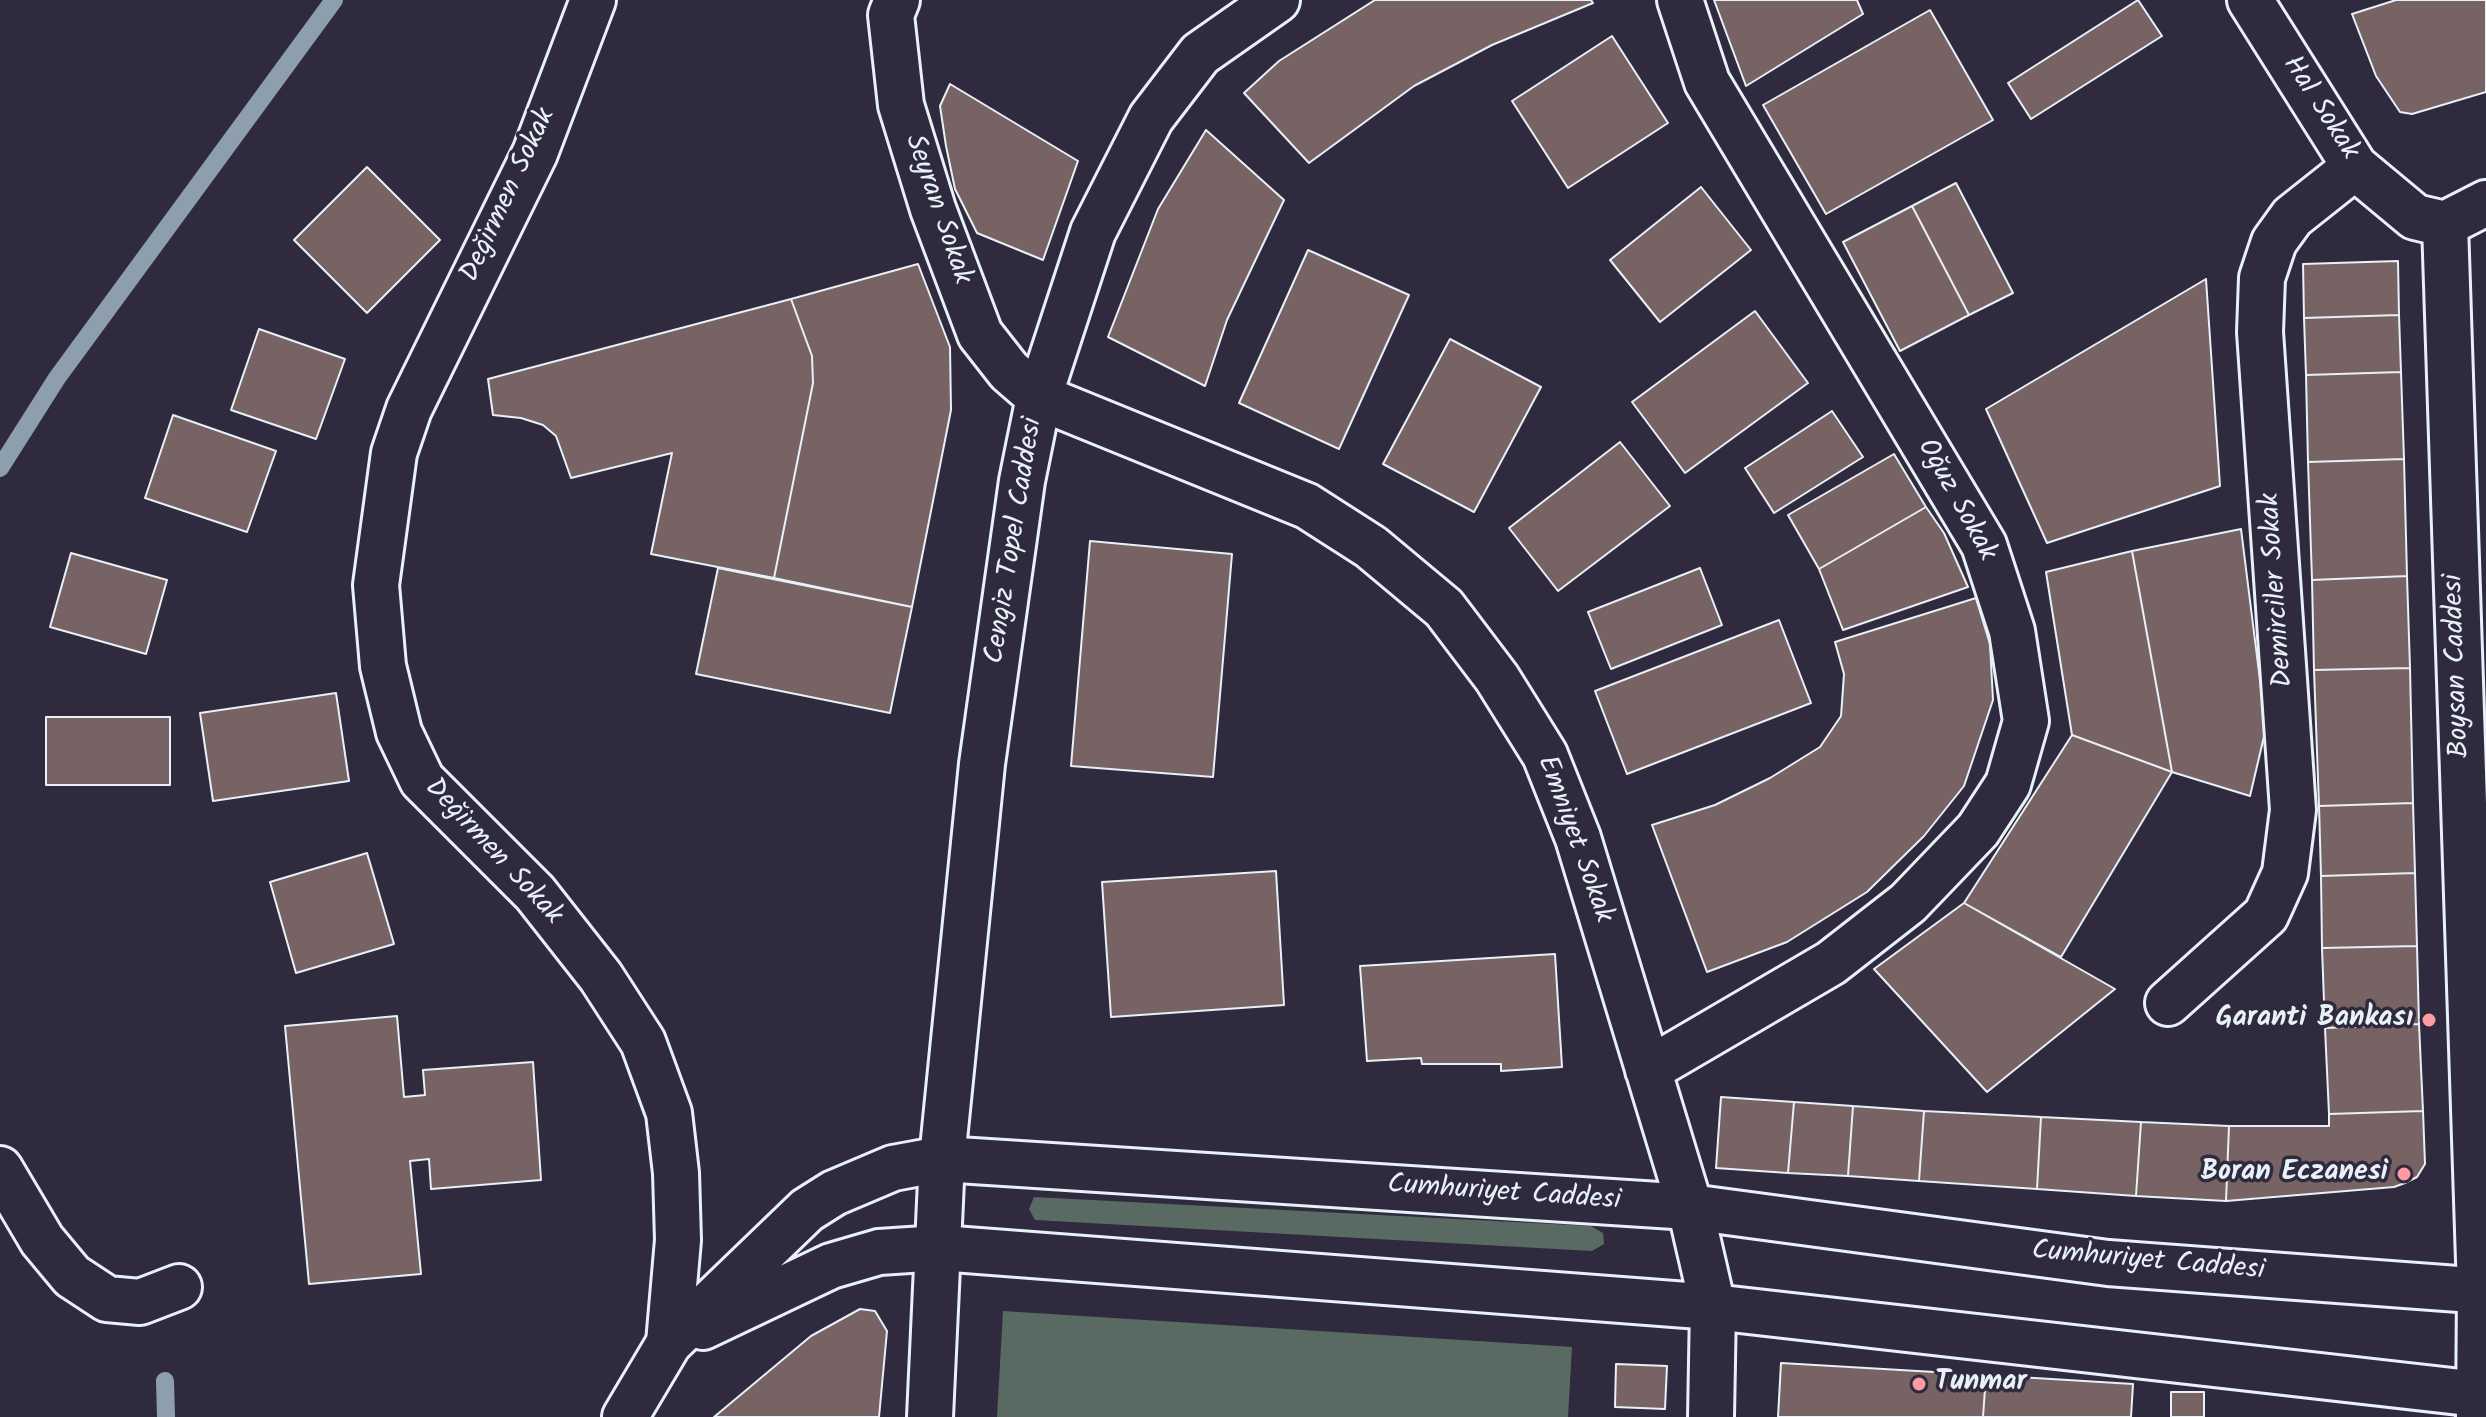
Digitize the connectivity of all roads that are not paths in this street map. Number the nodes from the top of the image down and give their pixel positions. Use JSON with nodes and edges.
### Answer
{"nodes":[{"id":1,"x":593,"y":0,"type":"edge"},
{"id":2,"x":897,"y":0,"type":"edge"},
{"id":3,"x":1277,"y":0,"type":"edge"},
{"id":4,"x":1680,"y":0,"type":"edge"},
{"id":5,"x":2250,"y":0,"type":"edge"},
{"id":6,"x":2355,"y":167,"type":"junction"},
{"id":7,"x":2486,"y":203,"type":"edge"},
{"id":8,"x":2445,"y":224,"type":"junction"},
{"id":9,"x":1039,"y":397,"type":"junction"},
{"id":10,"x":2468,"y":402,"type":"edge"},
{"id":11,"x":2478,"y":999,"type":"edge"},
{"id":12,"x":2168,"y":1003,"type":"dead end"},
{"id":13,"x":1648,"y":1070,"type":"junction"},
{"id":14,"x":942,"y":1159,"type":"junction"},
{"id":15,"x":0,"y":1169,"type":"edge"},
{"id":16,"x":1690,"y":1207,"type":"junction"},
{"id":17,"x":940,"y":1248,"type":"junction"},
{"id":18,"x":179,"y":1287,"type":"dead end"},
{"id":19,"x":2483,"y":1291,"type":"edge"},
{"id":20,"x":1713,"y":1307,"type":"junction"},
{"id":21,"x":669,"y":1343,"type":"junction"},
{"id":22,"x":2481,"y":1402,"type":"edge"},
{"id":23,"x":625,"y":1417,"type":"edge"},
{"id":24,"x":930,"y":1417,"type":"edge"},
{"id":25,"x":1711,"y":1417,"type":"edge"}],
"edges":[{"from":1,"to":21,"type":"street","name":"Değirmen Sokak"},
{"from":2,"to":9,"type":"street","name":"Seyran Sokak"},
{"from":3,"to":9,"type":"street","name":"Cengiz Topel Caddesi"},
{"from":4,"to":13,"type":"street","name":"Oğuz Sokak"},
{"from":5,"to":6,"type":"street","name":"Hal Sokak"},
{"from":6,"to":8,"type":"street","name":"Hal Sokak"},
{"from":6,"to":12,"type":"street","name":"Demirciler Sokak"},
{"from":7,"to":8,"type":"street"},
{"from":8,"to":10,"type":"street","name":"Boysan Caddesi"},
{"from":9,"to":13,"type":"street","name":"Emniyet Sokak"},
{"from":9,"to":14,"type":"street","name":"Cengiz Topel Caddesi"},
{"from":10,"to":11,"type":"street","name":"Boysan Caddesi"},
{"from":11,"to":19,"type":"street","name":"Boysan Caddesi"},
{"from":13,"to":16,"type":"street","name":"Emniyet Sokak"},
{"from":14,"to":16,"type":"street","name":"Cumhuriyet Caddesi"},
{"from":14,"to":17,"type":"street","name":"Cengiz Topel Caddesi"},
{"from":14,"to":21,"type":"street","name":"Cumhuriyet Caddesi"},
{"from":15,"to":18,"type":"street"},
{"from":16,"to":19,"type":"street","name":"Cumhuriyet Caddesi"},
{"from":16,"to":20,"type":"street","name":"Emniyet Sokak"},
{"from":17,"to":20,"type":"street"},
{"from":17,"to":21,"type":"street"},
{"from":17,"to":24,"type":"street","name":"Cengiz Topel Caddesi"},
{"from":19,"to":22,"type":"street","name":"Boysan Caddesi"},
{"from":20,"to":22,"type":"street"},
{"from":20,"to":25,"type":"street","name":"Emniyet Sokak"},
{"from":21,"to":23,"type":"street","name":"Cumhuriyet Caddesi"}]}
